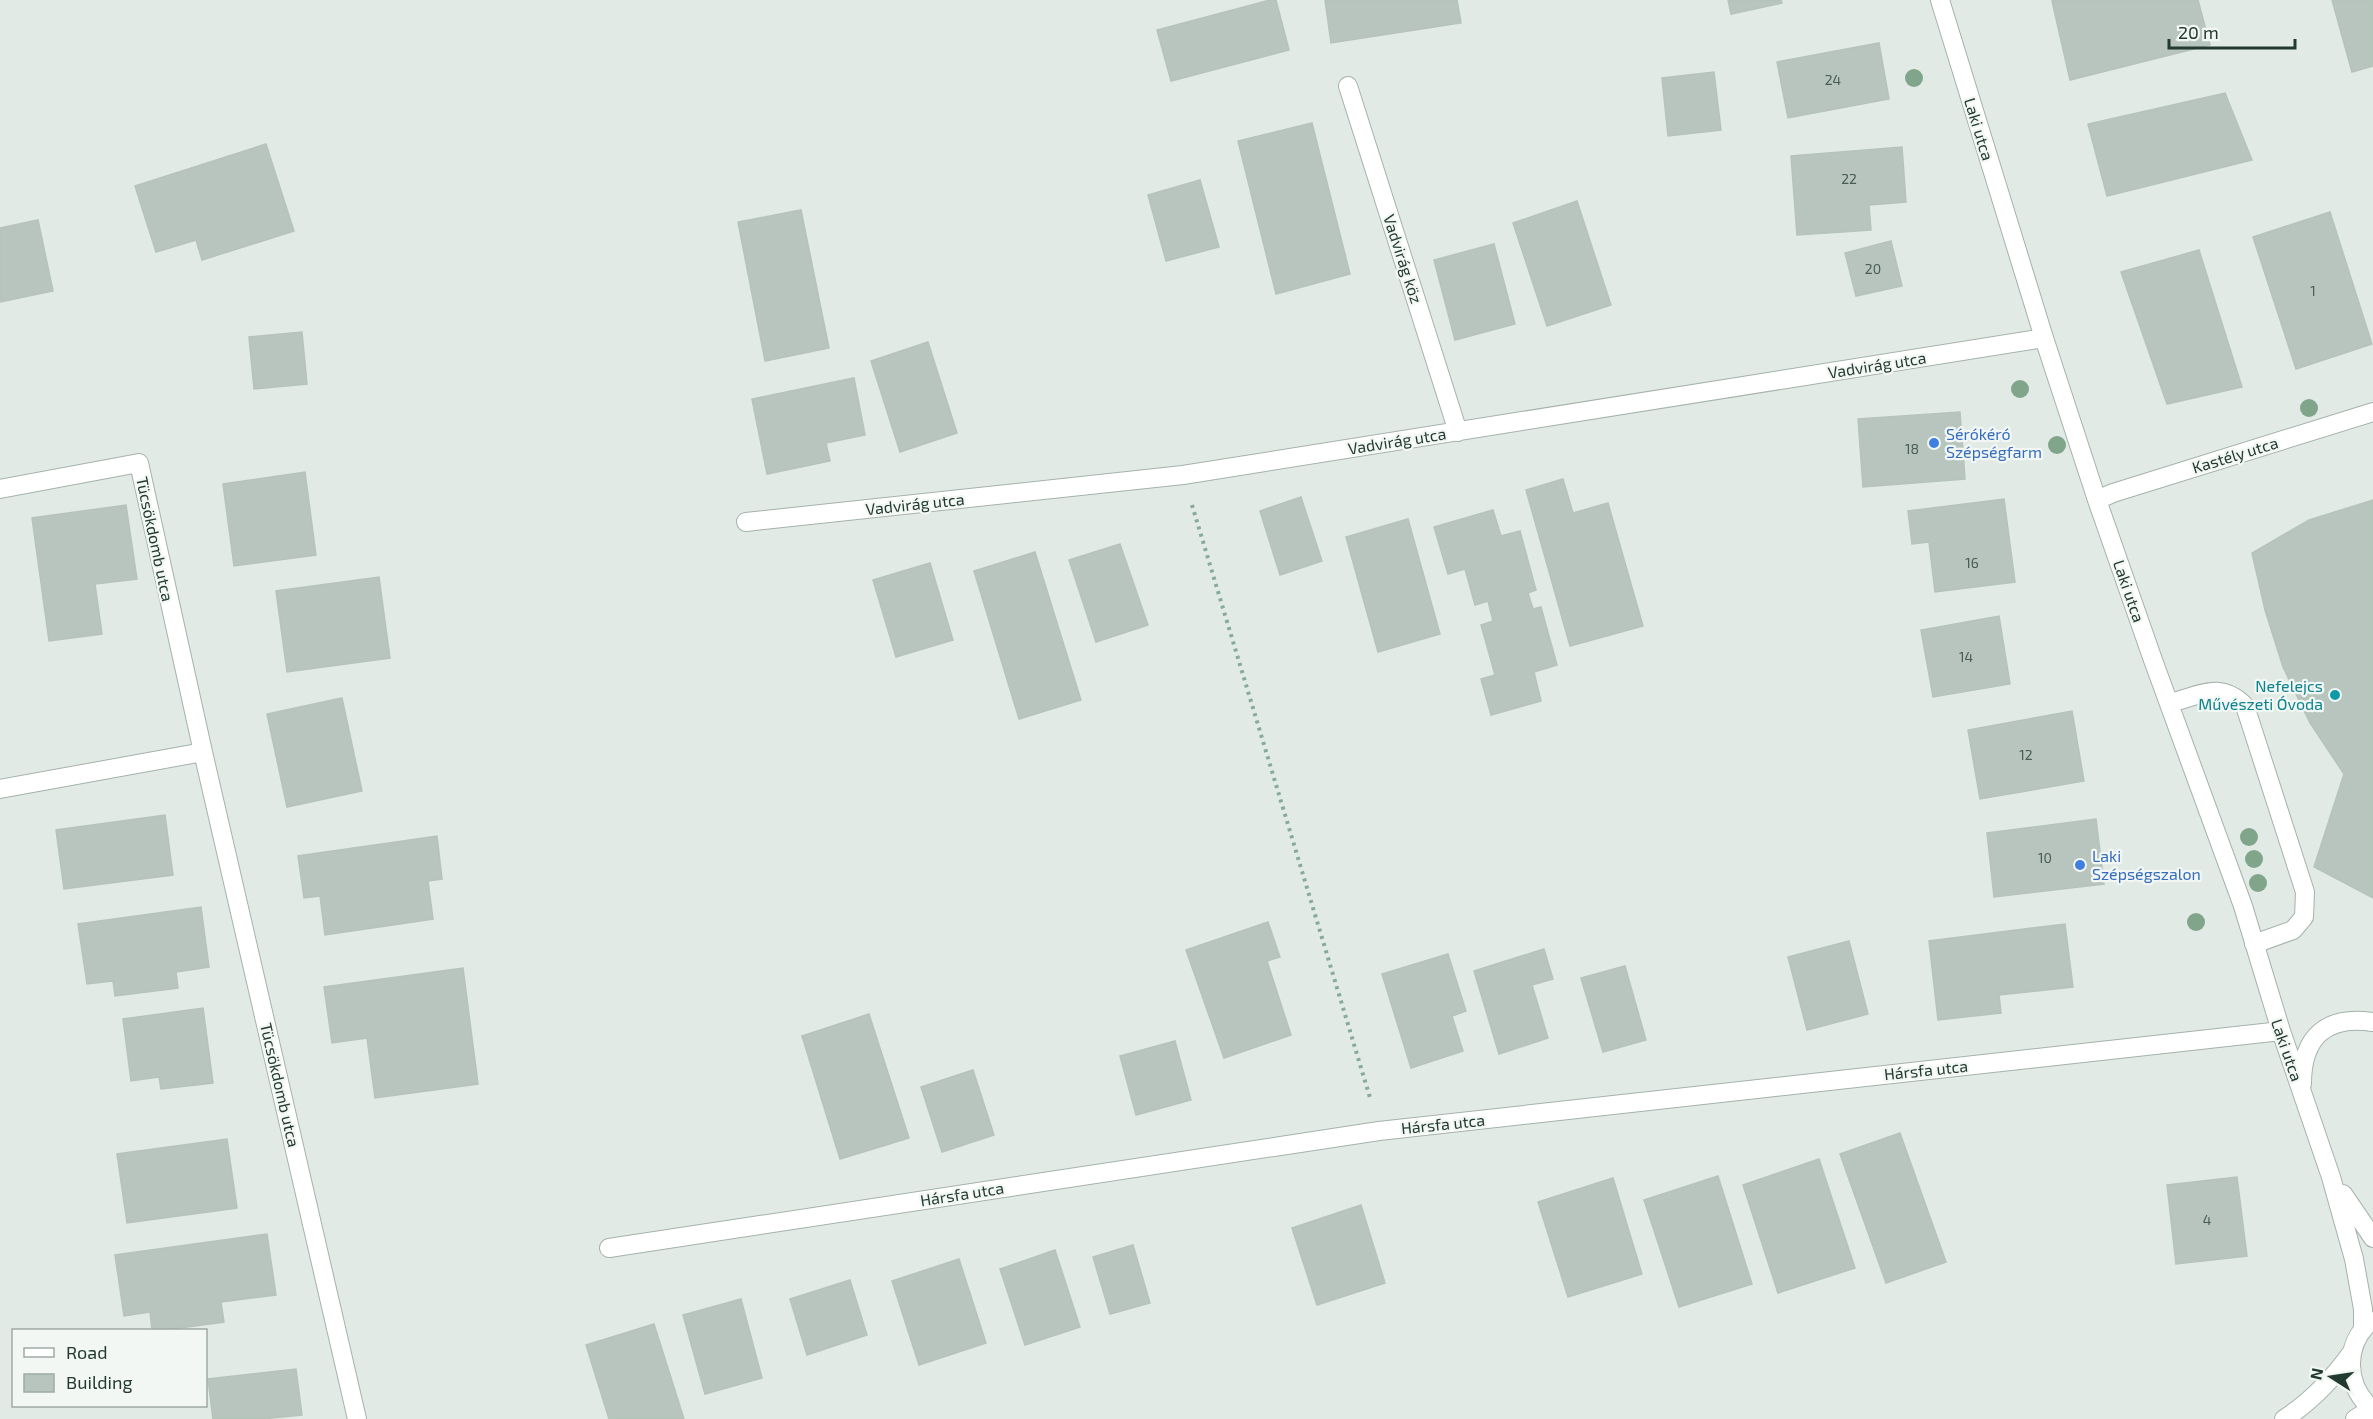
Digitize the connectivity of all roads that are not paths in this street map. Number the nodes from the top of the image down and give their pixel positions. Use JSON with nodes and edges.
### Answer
{"nodes":[{"id":1,"x":1940,"y":0,"type":"edge"},
{"id":2,"x":1348,"y":86,"type":"dead end"},
{"id":3,"x":2044,"y":338,"type":"junction"},
{"id":4,"x":2373,"y":412,"type":"edge"},
{"id":5,"x":1458,"y":432,"type":"junction"},
{"id":6,"x":0,"y":489,"type":"edge"},
{"id":7,"x":2097,"y":500,"type":"junction"},
{"id":8,"x":746,"y":522,"type":"dead end"},
{"id":9,"x":2170,"y":704,"type":"junction"},
{"id":10,"x":202,"y":752,"type":"junction"},
{"id":11,"x":0,"y":789,"type":"edge"},
{"id":12,"x":2254,"y":944,"type":"junction"},
{"id":13,"x":2373,"y":1022,"type":"edge"},
{"id":14,"x":2281,"y":1031,"type":"junction"},
{"id":15,"x":2302,"y":1094,"type":"junction"},
{"id":16,"x":2331,"y":1177,"type":"junction"},
{"id":17,"x":2373,"y":1238,"type":"edge"},
{"id":18,"x":609,"y":1248,"type":"dead end"},
{"id":19,"x":2368,"y":1324,"type":"edge"},
{"id":20,"x":2352,"y":1352,"type":"junction"},
{"id":21,"x":2372,"y":1413,"type":"edge"},
{"id":22,"x":357,"y":1419,"type":"edge"},
{"id":23,"x":2284,"y":1419,"type":"edge"},
{"id":24,"x":2355,"y":1419,"type":"edge"}],
"edges":[{"from":1,"to":3,"type":"street","name":"Laki utca"},
{"from":2,"to":5,"type":"street","name":"Vadvirág köz"},
{"from":3,"to":5,"type":"street","name":"Vadvirág utca"},
{"from":3,"to":7,"type":"street","name":"Laki utca"},
{"from":4,"to":7,"type":"street","name":"Kastély utca"},
{"from":5,"to":8,"type":"street","name":"Vadvirág utca"},
{"from":6,"to":10,"type":"street","name":"Tücsökdomb utca"},
{"from":7,"to":9,"type":"street","name":"Laki utca"},
{"from":9,"to":12,"type":"street","name":"Laki utca"},
{"from":9,"to":12,"type":"street"},
{"from":10,"to":11,"type":"street"},
{"from":10,"to":22,"type":"street","name":"Tücsökdomb utca"},
{"from":12,"to":14,"type":"street","name":"Laki utca"},
{"from":13,"to":15,"type":"street"},
{"from":14,"to":15,"type":"street","name":"Laki utca"},
{"from":14,"to":18,"type":"street","name":"Hársfa utca"},
{"from":15,"to":16,"type":"street","name":"Laki utca"},
{"from":16,"to":17,"type":"street","name":"Laki utca"},
{"from":16,"to":19,"type":"street","name":"Laki utca"},
{"from":19,"to":20,"type":"street"},
{"from":20,"to":21,"type":"street"},
{"from":20,"to":23,"type":"street"},
{"from":21,"to":24,"type":"street"}]}
